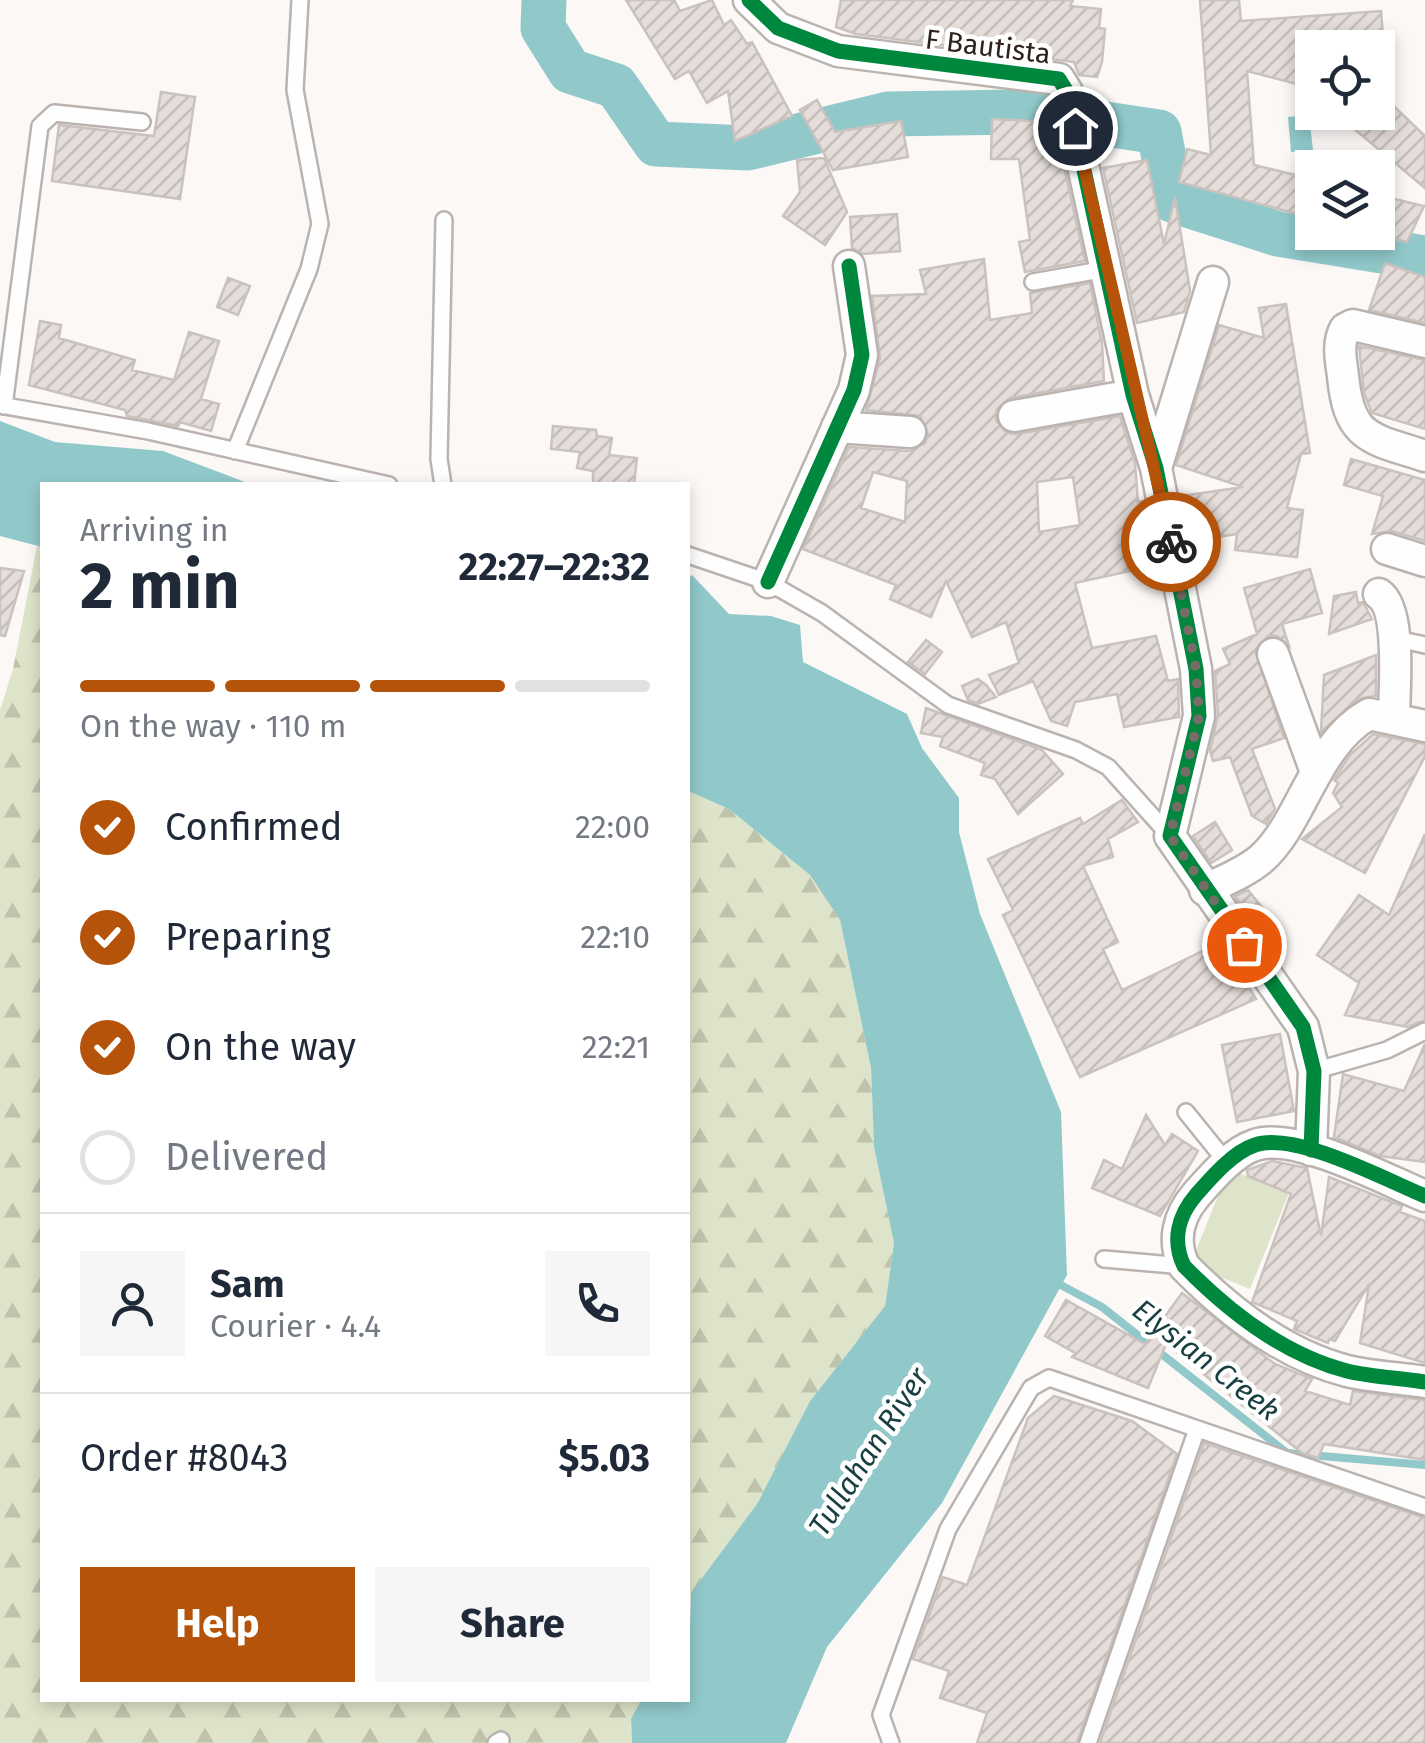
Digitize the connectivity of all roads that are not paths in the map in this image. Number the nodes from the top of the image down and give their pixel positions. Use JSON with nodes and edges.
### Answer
{"nodes":[{"id":1,"x":300,"y":0,"type":"edge"},
{"id":2,"x":749,"y":0,"type":"edge"},
{"id":3,"x":142,"y":122,"type":"dead end"},
{"id":4,"x":444,"y":220,"type":"dead end"},
{"id":5,"x":850,"y":266,"type":"dead end"},
{"id":6,"x":1106,"y":269,"type":"junction"},
{"id":7,"x":1032,"y":282,"type":"dead end"},
{"id":8,"x":1213,"y":282,"type":"dead end"},
{"id":9,"x":1425,"y":342,"type":"edge"},
{"id":10,"x":1134,"y":395,"type":"junction"},
{"id":11,"x":2,"y":405,"type":"edge"},
{"id":12,"x":1014,"y":416,"type":"dead end"},
{"id":13,"x":838,"y":427,"type":"junction"},
{"id":14,"x":910,"y":432,"type":"dead end"},
{"id":15,"x":236,"y":451,"type":"junction"},
{"id":16,"x":1425,"y":456,"type":"edge"},
{"id":17,"x":1156,"y":468,"type":"junction"},
{"id":18,"x":375,"y":482,"type":"edge"},
{"id":19,"x":443,"y":482,"type":"edge"},
{"id":20,"x":1387,"y":549,"type":"dead end"},
{"id":21,"x":690,"y":556,"type":"edge"},
{"id":22,"x":1425,"y":560,"type":"edge"},
{"id":23,"x":768,"y":582,"type":"junction"},
{"id":24,"x":1379,"y":594,"type":"dead end"},
{"id":25,"x":1406,"y":641,"type":"dead end"},
{"id":26,"x":1425,"y":645,"type":"edge"},
{"id":27,"x":1272,"y":654,"type":"dead end"},
{"id":28,"x":1394,"y":719,"type":"junction"},
{"id":29,"x":1425,"y":726,"type":"edge"},
{"id":30,"x":1316,"y":772,"type":"junction"},
{"id":31,"x":1170,"y":836,"type":"junction"},
{"id":32,"x":1205,"y":890,"type":"junction"},
{"id":33,"x":1425,"y":1032,"type":"edge"},
{"id":34,"x":1314,"y":1071,"type":"junction"},
{"id":35,"x":1186,"y":1112,"type":"dead end"},
{"id":36,"x":1311,"y":1150,"type":"junction"},
{"id":37,"x":1228,"y":1164,"type":"junction"},
{"id":38,"x":1425,"y":1196,"type":"edge"},
{"id":39,"x":1104,"y":1259,"type":"dead end"},
{"id":40,"x":1184,"y":1266,"type":"junction"},
{"id":41,"x":1425,"y":1382,"type":"edge"},
{"id":42,"x":1197,"y":1430,"type":"junction"},
{"id":43,"x":1425,"y":1507,"type":"edge"},
{"id":44,"x":891,"y":1743,"type":"edge"},
{"id":45,"x":1088,"y":1743,"type":"edge"}],
"edges":[{"from":1,"to":15,"type":"lane"},
{"from":2,"to":6,"type":"street","name":"F Bautista"},
{"from":3,"to":11,"type":"lane"},
{"from":4,"to":19,"type":"lane"},
{"from":5,"to":13,"type":"street"},
{"from":6,"to":7,"type":"lane"},
{"from":6,"to":10,"type":"street","name":"F Bautista"},
{"from":8,"to":17,"type":"street"},
{"from":9,"to":16,"type":"street"},
{"from":10,"to":12,"type":"street"},
{"from":10,"to":17,"type":"street","name":"F Bautista"},
{"from":11,"to":15,"type":"lane"},
{"from":13,"to":14,"type":"street"},
{"from":13,"to":23,"type":"street"},
{"from":15,"to":18,"type":"lane"},
{"from":17,"to":31,"type":"street","name":"F Bautista"},
{"from":20,"to":22,"type":"street"},
{"from":21,"to":23,"type":"lane"},
{"from":23,"to":31,"type":"lane"},
{"from":24,"to":28,"type":"street"},
{"from":25,"to":26,"type":"lane"},
{"from":27,"to":30,"type":"street"},
{"from":28,"to":29,"type":"street"},
{"from":28,"to":30,"type":"street"},
{"from":30,"to":32,"type":"street"},
{"from":31,"to":32,"type":"street"},
{"from":32,"to":34,"type":"street"},
{"from":33,"to":34,"type":"lane"},
{"from":34,"to":36,"type":"street"},
{"from":35,"to":37,"type":"lane"},
{"from":36,"to":37,"type":"street"},
{"from":36,"to":38,"type":"street"},
{"from":37,"to":40,"type":"street"},
{"from":39,"to":40,"type":"lane"},
{"from":40,"to":41,"type":"street"},
{"from":42,"to":43,"type":"lane"},
{"from":42,"to":44,"type":"lane"},
{"from":42,"to":45,"type":"lane"}]}
